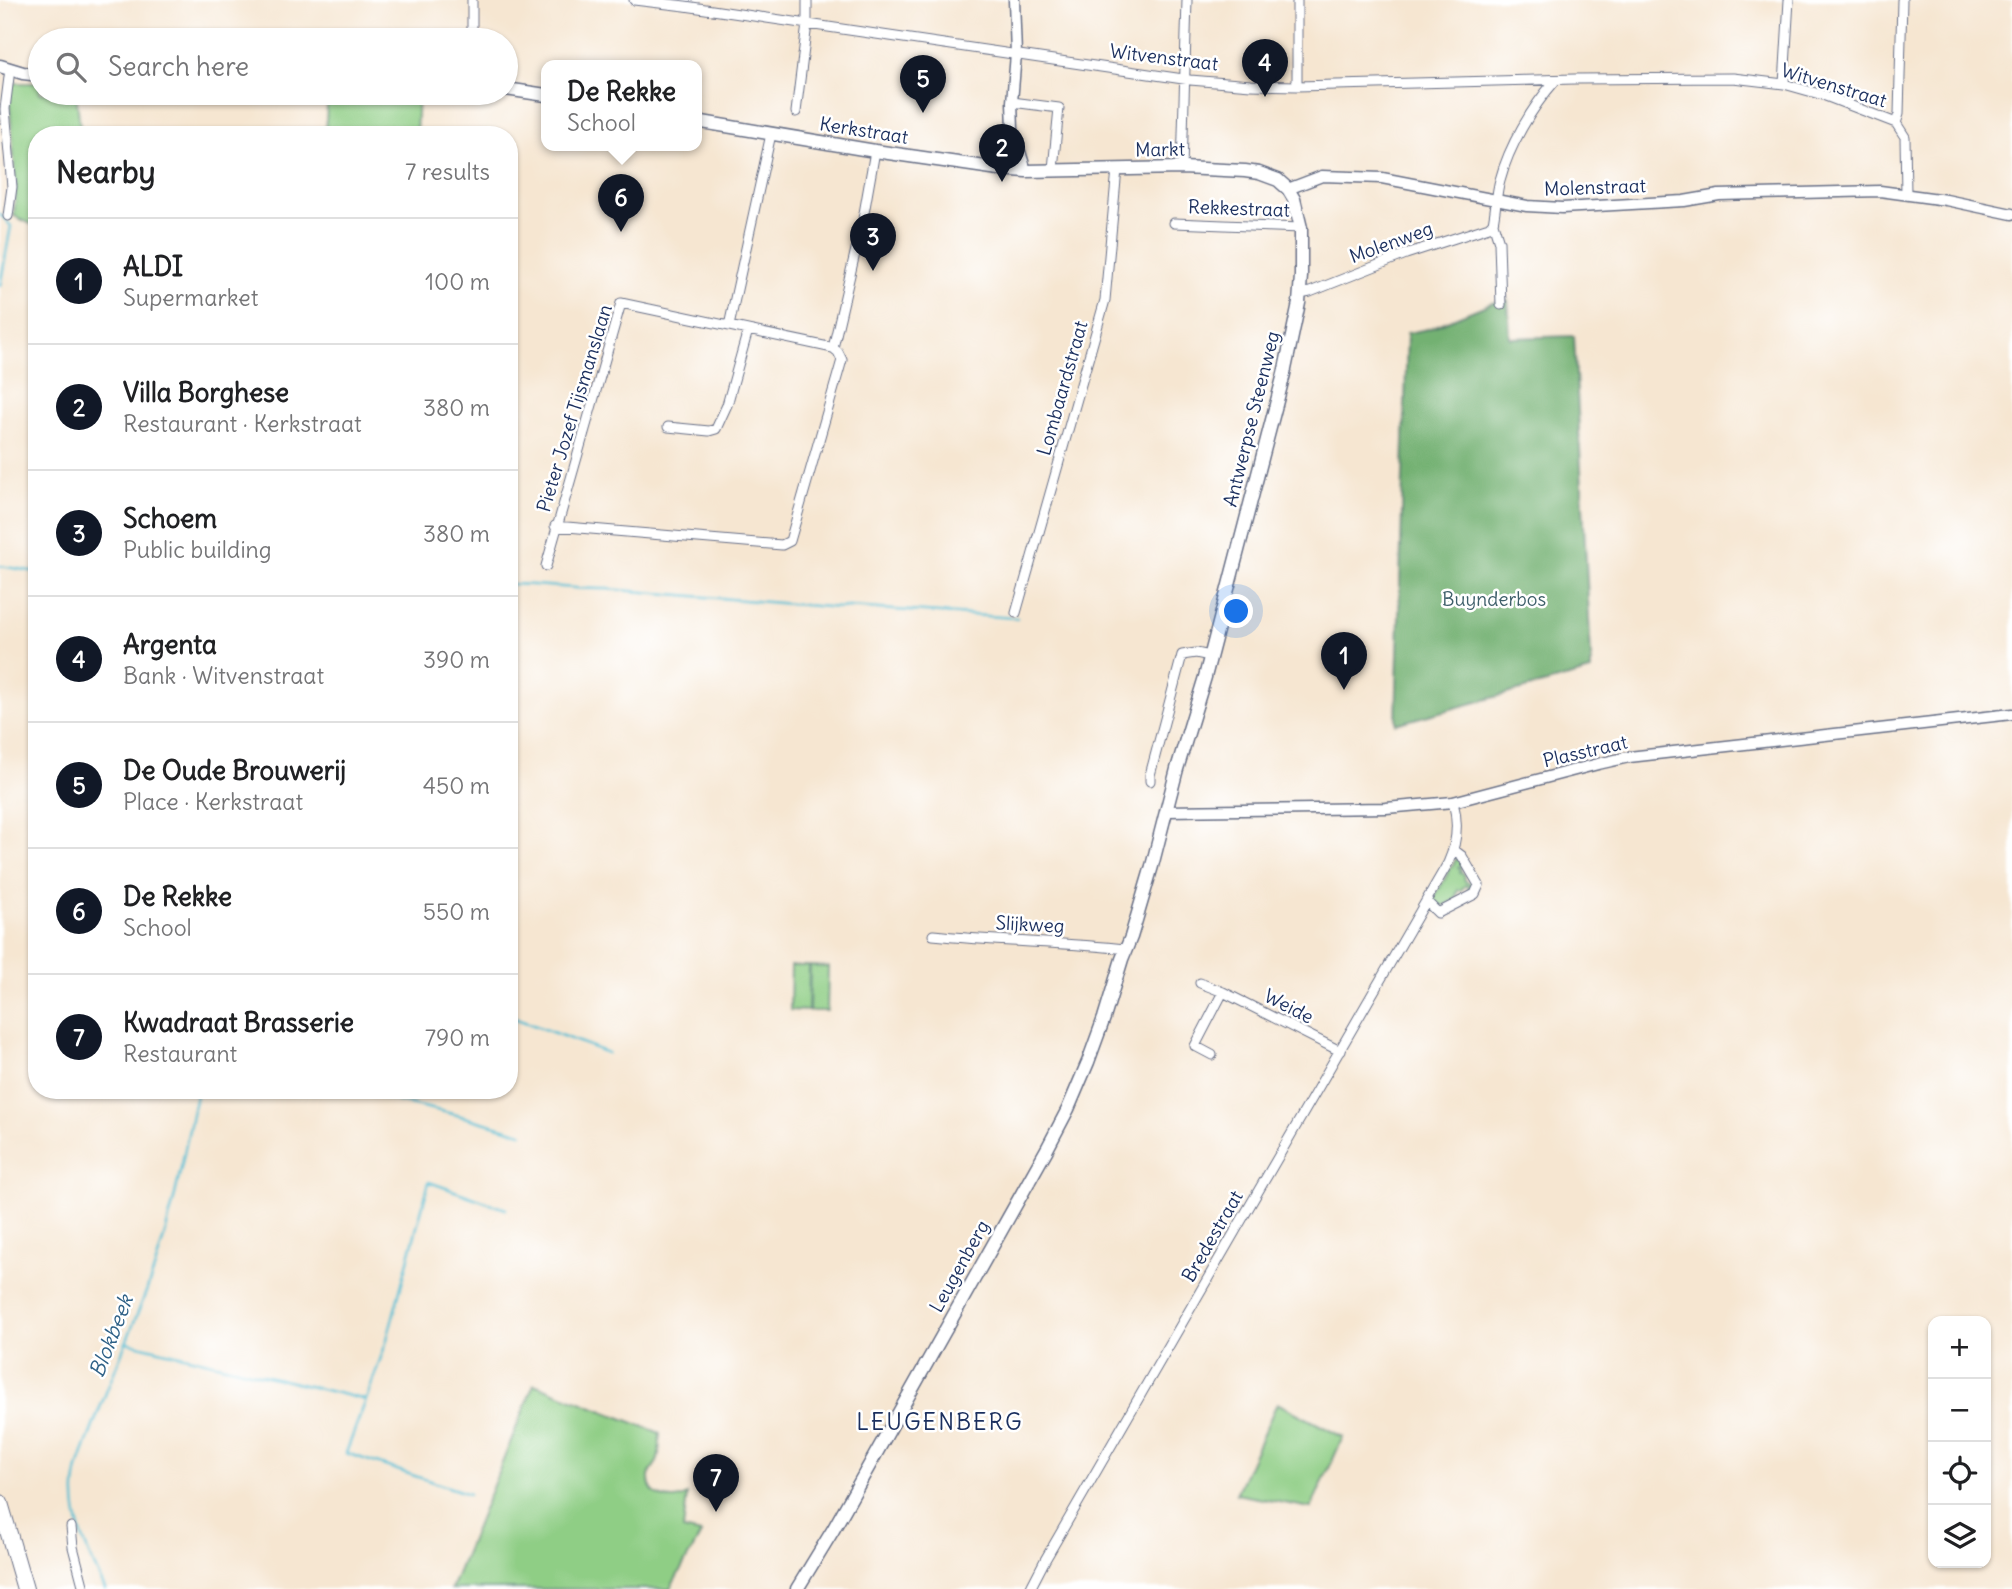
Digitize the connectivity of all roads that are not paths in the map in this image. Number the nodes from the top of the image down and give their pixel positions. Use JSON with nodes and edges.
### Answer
{"nodes":[{"id":1,"x":472,"y":0,"type":"edge"},
{"id":2,"x":634,"y":0,"type":"edge"},
{"id":3,"x":807,"y":0,"type":"edge"},
{"id":4,"x":1014,"y":0,"type":"edge"},
{"id":5,"x":1187,"y":0,"type":"edge"},
{"id":6,"x":1297,"y":0,"type":"edge"},
{"id":7,"x":1789,"y":0,"type":"edge"},
{"id":8,"x":1902,"y":0,"type":"edge"},
{"id":9,"x":685,"y":3,"type":"edge"},
{"id":10,"x":807,"y":24,"type":"junction"},
{"id":11,"x":472,"y":28,"type":"edge"},
{"id":12,"x":1016,"y":54,"type":"junction"},
{"id":13,"x":5,"y":67,"type":"edge"},
{"id":14,"x":28,"y":72,"type":"edge"},
{"id":15,"x":1184,"y":78,"type":"junction"},
{"id":16,"x":1555,"y":80,"type":"junction"},
{"id":17,"x":1784,"y":84,"type":"junction"},
{"id":18,"x":1297,"y":86,"type":"junction"},
{"id":19,"x":518,"y":91,"type":"edge"},
{"id":20,"x":541,"y":95,"type":"edge"},
{"id":21,"x":1012,"y":102,"type":"junction"},
{"id":22,"x":796,"y":112,"type":"dead end"},
{"id":23,"x":702,"y":122,"type":"edge"},
{"id":24,"x":1896,"y":123,"type":"junction"},
{"id":25,"x":771,"y":134,"type":"junction"},
{"id":26,"x":875,"y":151,"type":"junction"},
{"id":27,"x":1182,"y":168,"type":"junction"},
{"id":28,"x":1053,"y":169,"type":"junction"},
{"id":29,"x":1117,"y":169,"type":"junction"},
{"id":30,"x":1026,"y":171,"type":"junction"},
{"id":31,"x":1288,"y":189,"type":"junction"},
{"id":32,"x":1906,"y":194,"type":"junction"},
{"id":33,"x":1497,"y":201,"type":"junction"},
{"id":34,"x":2012,"y":214,"type":"edge"},
{"id":35,"x":8,"y":216,"type":"dead end"},
{"id":36,"x":1174,"y":223,"type":"dead end"},
{"id":37,"x":1493,"y":223,"type":"junction"},
{"id":38,"x":1301,"y":228,"type":"junction"},
{"id":39,"x":1300,"y":294,"type":"junction"},
{"id":40,"x":1501,"y":305,"type":"dead end"},
{"id":41,"x":729,"y":326,"type":"junction"},
{"id":42,"x":748,"y":330,"type":"junction"},
{"id":43,"x":834,"y":348,"type":"junction"},
{"id":44,"x":668,"y":427,"type":"dead end"},
{"id":45,"x":555,"y":526,"type":"junction"},
{"id":46,"x":545,"y":566,"type":"dead end"},
{"id":47,"x":1016,"y":613,"type":"dead end"},
{"id":48,"x":1210,"y":656,"type":"junction"},
{"id":49,"x":2012,"y":714,"type":"edge"},
{"id":50,"x":1150,"y":781,"type":"dead end"},
{"id":51,"x":1453,"y":802,"type":"junction"},
{"id":52,"x":1166,"y":811,"type":"junction"},
{"id":53,"x":1454,"y":850,"type":"junction"},
{"id":54,"x":1426,"y":901,"type":"junction"},
{"id":55,"x":933,"y":935,"type":"dead end"},
{"id":56,"x":1126,"y":949,"type":"junction"},
{"id":57,"x":1200,"y":983,"type":"dead end"},
{"id":58,"x":1223,"y":992,"type":"junction"},
{"id":59,"x":1340,"y":1051,"type":"junction"},
{"id":60,"x":1212,"y":1055,"type":"dead end"},
{"id":61,"x":0,"y":1503,"type":"edge"},
{"id":62,"x":0,"y":1512,"type":"edge"},
{"id":63,"x":71,"y":1527,"type":"dead end"},
{"id":64,"x":17,"y":1589,"type":"edge"},
{"id":65,"x":25,"y":1589,"type":"edge"},
{"id":66,"x":84,"y":1589,"type":"edge"},
{"id":67,"x":797,"y":1589,"type":"edge"},
{"id":68,"x":1030,"y":1589,"type":"edge"}],
"edges":[{"from":1,"to":11,"type":"street"},
{"from":2,"to":9,"type":"street","name":"Witvenstraat"},
{"from":3,"to":10,"type":"street"},
{"from":4,"to":12,"type":"street"},
{"from":5,"to":15,"type":"street"},
{"from":6,"to":18,"type":"street"},
{"from":7,"to":17,"type":"street"},
{"from":8,"to":24,"type":"street"},
{"from":9,"to":10,"type":"street","name":"Witvenstraat"},
{"from":10,"to":12,"type":"street","name":"Witvenstraat"},
{"from":10,"to":22,"type":"street"},
{"from":12,"to":15,"type":"street","name":"Witvenstraat"},
{"from":12,"to":21,"type":"street"},
{"from":13,"to":14,"type":"main road"},
{"from":13,"to":35,"type":"street"},
{"from":15,"to":18,"type":"street","name":"Witvenstraat"},
{"from":15,"to":27,"type":"street"},
{"from":16,"to":17,"type":"street","name":"Witvenstraat"},
{"from":16,"to":18,"type":"street","name":"Witvenstraat"},
{"from":16,"to":33,"type":"street"},
{"from":17,"to":24,"type":"street","name":"Witvenstraat"},
{"from":19,"to":20,"type":"main road"},
{"from":21,"to":28,"type":"street"},
{"from":21,"to":30,"type":"street"},
{"from":23,"to":25,"type":"main road","name":"Kerkstraat"},
{"from":24,"to":32,"type":"street"},
{"from":25,"to":26,"type":"main road","name":"Kerkstraat"},
{"from":25,"to":41,"type":"street"},
{"from":26,"to":30,"type":"main road","name":"Kerkstraat"},
{"from":26,"to":43,"type":"street"},
{"from":27,"to":29,"type":"main road","name":"Markt"},
{"from":27,"to":31,"type":"main road","name":"Markt"},
{"from":28,"to":29,"type":"main road","name":"Markt"},
{"from":28,"to":30,"type":"main road","name":"Markt"},
{"from":29,"to":47,"type":"street","name":"Lombaardstraat"},
{"from":31,"to":33,"type":"street","name":"Molenstraat"},
{"from":31,"to":38,"type":"main road","name":"Antwerpse Steenweg"},
{"from":32,"to":33,"type":"street","name":"Molenstraat"},
{"from":32,"to":34,"type":"street","name":"Molenstraat"},
{"from":33,"to":37,"type":"street"},
{"from":36,"to":38,"type":"street","name":"Rekkestraat"},
{"from":37,"to":39,"type":"street","name":"Molenweg"},
{"from":37,"to":40,"type":"street"},
{"from":38,"to":39,"type":"main road","name":"Antwerpse Steenweg"},
{"from":39,"to":48,"type":"main road","name":"Antwerpse Steenweg"},
{"from":41,"to":42,"type":"street","name":"Pieter Jozef Tijsmanslaan"},
{"from":41,"to":45,"type":"street","name":"Pieter Jozef Tijsmanslaan"},
{"from":42,"to":43,"type":"street","name":"Pieter Jozef Tijsmanslaan"},
{"from":42,"to":44,"type":"street"},
{"from":43,"to":45,"type":"street","name":"Pieter Jozef Tijsmanslaan"},
{"from":45,"to":46,"type":"street","name":"Pieter Jozef Tijsmanslaan"},
{"from":48,"to":50,"type":"street"},
{"from":48,"to":52,"type":"main road","name":"Antwerpse Steenweg"},
{"from":49,"to":51,"type":"street","name":"Plasstraat"},
{"from":51,"to":52,"type":"street","name":"Plasstraat"},
{"from":51,"to":53,"type":"street","name":"Bredestraat"},
{"from":52,"to":56,"type":"main road","name":"Leugenberg"},
{"from":53,"to":54,"type":"street","name":"Bredestraat"},
{"from":53,"to":54,"type":"street"},
{"from":54,"to":59,"type":"street","name":"Bredestraat"},
{"from":55,"to":56,"type":"street","name":"Slijkweg"},
{"from":56,"to":67,"type":"main road","name":"Leugenberg"},
{"from":57,"to":58,"type":"street","name":"Weide"},
{"from":58,"to":59,"type":"street","name":"Weide"},
{"from":58,"to":60,"type":"street"},
{"from":59,"to":68,"type":"street","name":"Bredestraat"},
{"from":61,"to":65,"type":"highway"},
{"from":62,"to":64,"type":"highway"},
{"from":63,"to":66,"type":"street"}]}
